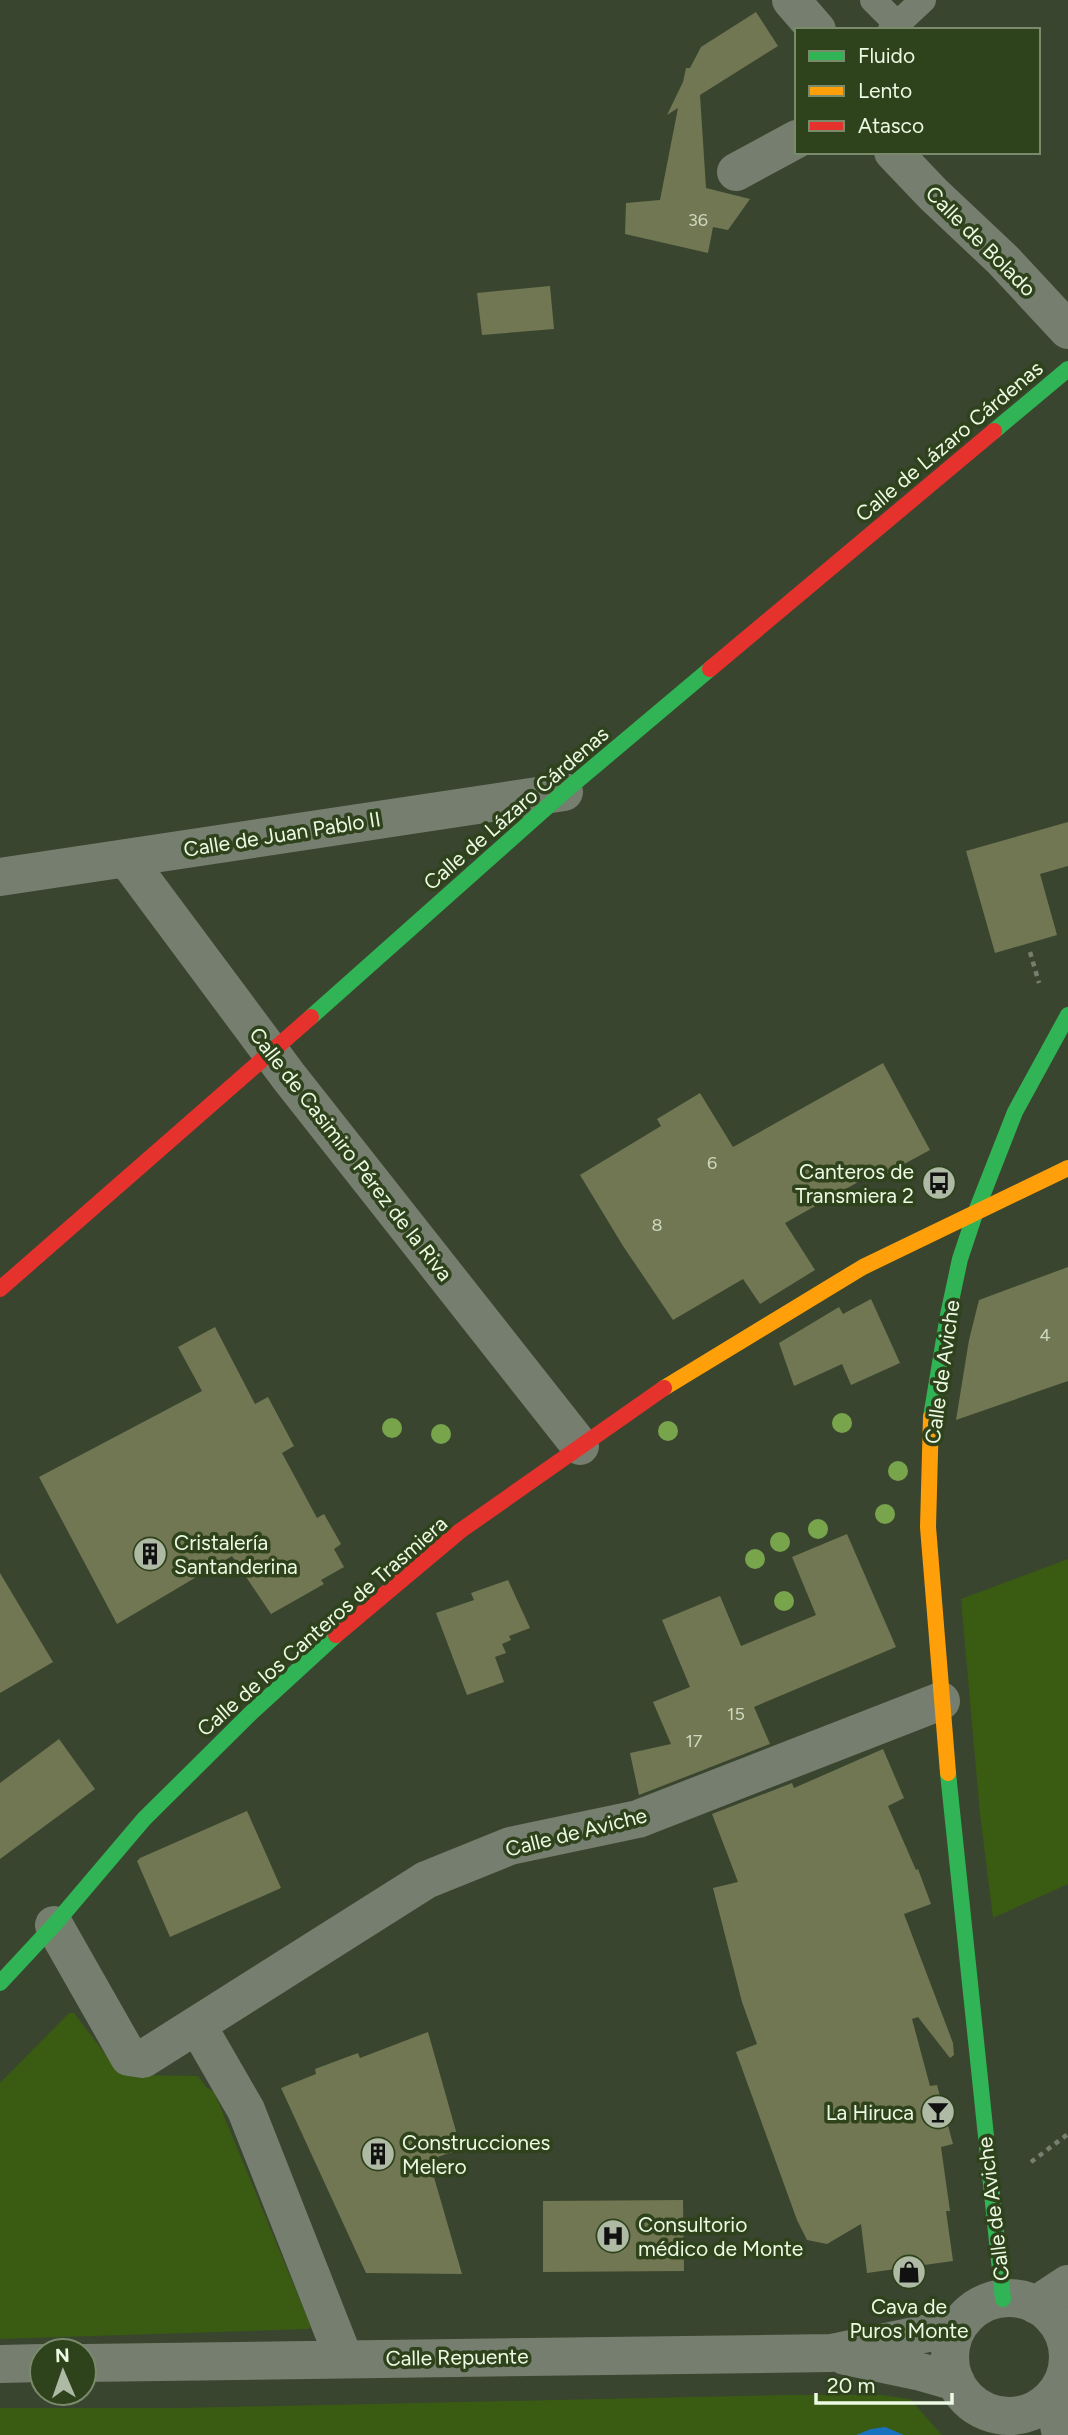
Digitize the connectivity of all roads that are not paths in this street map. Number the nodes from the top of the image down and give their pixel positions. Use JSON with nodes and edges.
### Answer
{"nodes":[{"id":1,"x":791,"y":0,"type":"edge"},
{"id":2,"x":873,"y":0,"type":"edge"},
{"id":3,"x":923,"y":0,"type":"edge"},
{"id":4,"x":894,"y":27,"type":"edge"},
{"id":5,"x":815,"y":28,"type":"edge"},
{"id":6,"x":795,"y":140,"type":"edge"},
{"id":7,"x":895,"y":154,"type":"edge"},
{"id":8,"x":736,"y":172,"type":"dead end"},
{"id":9,"x":1068,"y":330,"type":"edge"},
{"id":10,"x":1068,"y":369,"type":"edge"},
{"id":11,"x":564,"y":792,"type":"junction"},
{"id":12,"x":126,"y":858,"type":"junction"},
{"id":13,"x":0,"y":877,"type":"edge"},
{"id":14,"x":1068,"y":1015,"type":"edge"},
{"id":15,"x":271,"y":1051,"type":"junction"},
{"id":16,"x":1068,"y":1168,"type":"edge"},
{"id":17,"x":975,"y":1214,"type":"junction"},
{"id":18,"x":0,"y":1289,"type":"edge"},
{"id":19,"x":579,"y":1446,"type":"junction"},
{"id":20,"x":941,"y":1701,"type":"junction"},
{"id":21,"x":54,"y":1925,"type":"junction"},
{"id":22,"x":2,"y":1977,"type":"edge"},
{"id":23,"x":197,"y":2025,"type":"junction"},
{"id":24,"x":1068,"y":2284,"type":"edge"},
{"id":25,"x":1020,"y":2302,"type":"junction"},
{"id":26,"x":958,"y":2327,"type":"junction"},
{"id":27,"x":1068,"y":2344,"type":"edge"},
{"id":28,"x":831,"y":2353,"type":"junction"},
{"id":29,"x":344,"y":2359,"type":"junction"},
{"id":30,"x":28,"y":2363,"type":"edge"},
{"id":31,"x":98,"y":2363,"type":"edge"},
{"id":32,"x":0,"y":2364,"type":"edge"},
{"id":33,"x":956,"y":2382,"type":"junction"},
{"id":34,"x":1053,"y":2397,"type":"junction"},
{"id":35,"x":1011,"y":2425,"type":"edge"},
{"id":36,"x":1061,"y":2435,"type":"edge"}],
"edges":[{"from":1,"to":5,"type":"street"},
{"from":2,"to":4,"type":"lane"},
{"from":3,"to":4,"type":"lane"},
{"from":6,"to":8,"type":"street"},
{"from":7,"to":9,"type":"street","name":"Calle de Bolado"},
{"from":10,"to":11,"type":"street","name":"Calle de Lázaro Cárdenas"},
{"from":11,"to":12,"type":"street","name":"Calle de Juan Pablo II"},
{"from":11,"to":15,"type":"street","name":"Calle de Lázaro Cárdenas"},
{"from":12,"to":13,"type":"street","name":"Calle de Juan Pablo II"},
{"from":12,"to":15,"type":"street","name":"Calle de Casimiro Pérez de la Riva"},
{"from":14,"to":17,"type":"street","name":"Calle de Aviche"},
{"from":15,"to":18,"type":"street","name":"Calle de Lázaro Cárdenas"},
{"from":15,"to":19,"type":"street","name":"Calle de Casimiro Pérez de la Riva"},
{"from":16,"to":17,"type":"street"},
{"from":17,"to":19,"type":"street","name":"Calle de los Canteros de Trasmiera"},
{"from":17,"to":20,"type":"street","name":"Calle de Aviche"},
{"from":19,"to":21,"type":"street","name":"Calle de los Canteros de Trasmiera"},
{"from":20,"to":23,"type":"street","name":"Calle de Aviche"},
{"from":20,"to":25,"type":"street","name":"Calle de Aviche"},
{"from":21,"to":22,"type":"street","name":"Calle de los Canteros de Trasmiera"},
{"from":21,"to":23,"type":"street","name":"Calle de Aviche"},
{"from":23,"to":29,"type":"street"},
{"from":24,"to":25,"type":"street"},
{"from":25,"to":26,"type":"street"},
{"from":25,"to":27,"type":"street"},
{"from":26,"to":28,"type":"street","name":"Calle Repuente"},
{"from":26,"to":33,"type":"street"},
{"from":27,"to":34,"type":"street"},
{"from":28,"to":29,"type":"street","name":"Calle Repuente"},
{"from":28,"to":33,"type":"street","name":"Calle Repuente"},
{"from":29,"to":31,"type":"street","name":"Calle Repuente"},
{"from":30,"to":32,"type":"street"},
{"from":33,"to":35,"type":"street"},
{"from":34,"to":35,"type":"street"},
{"from":34,"to":36,"type":"street"}]}
